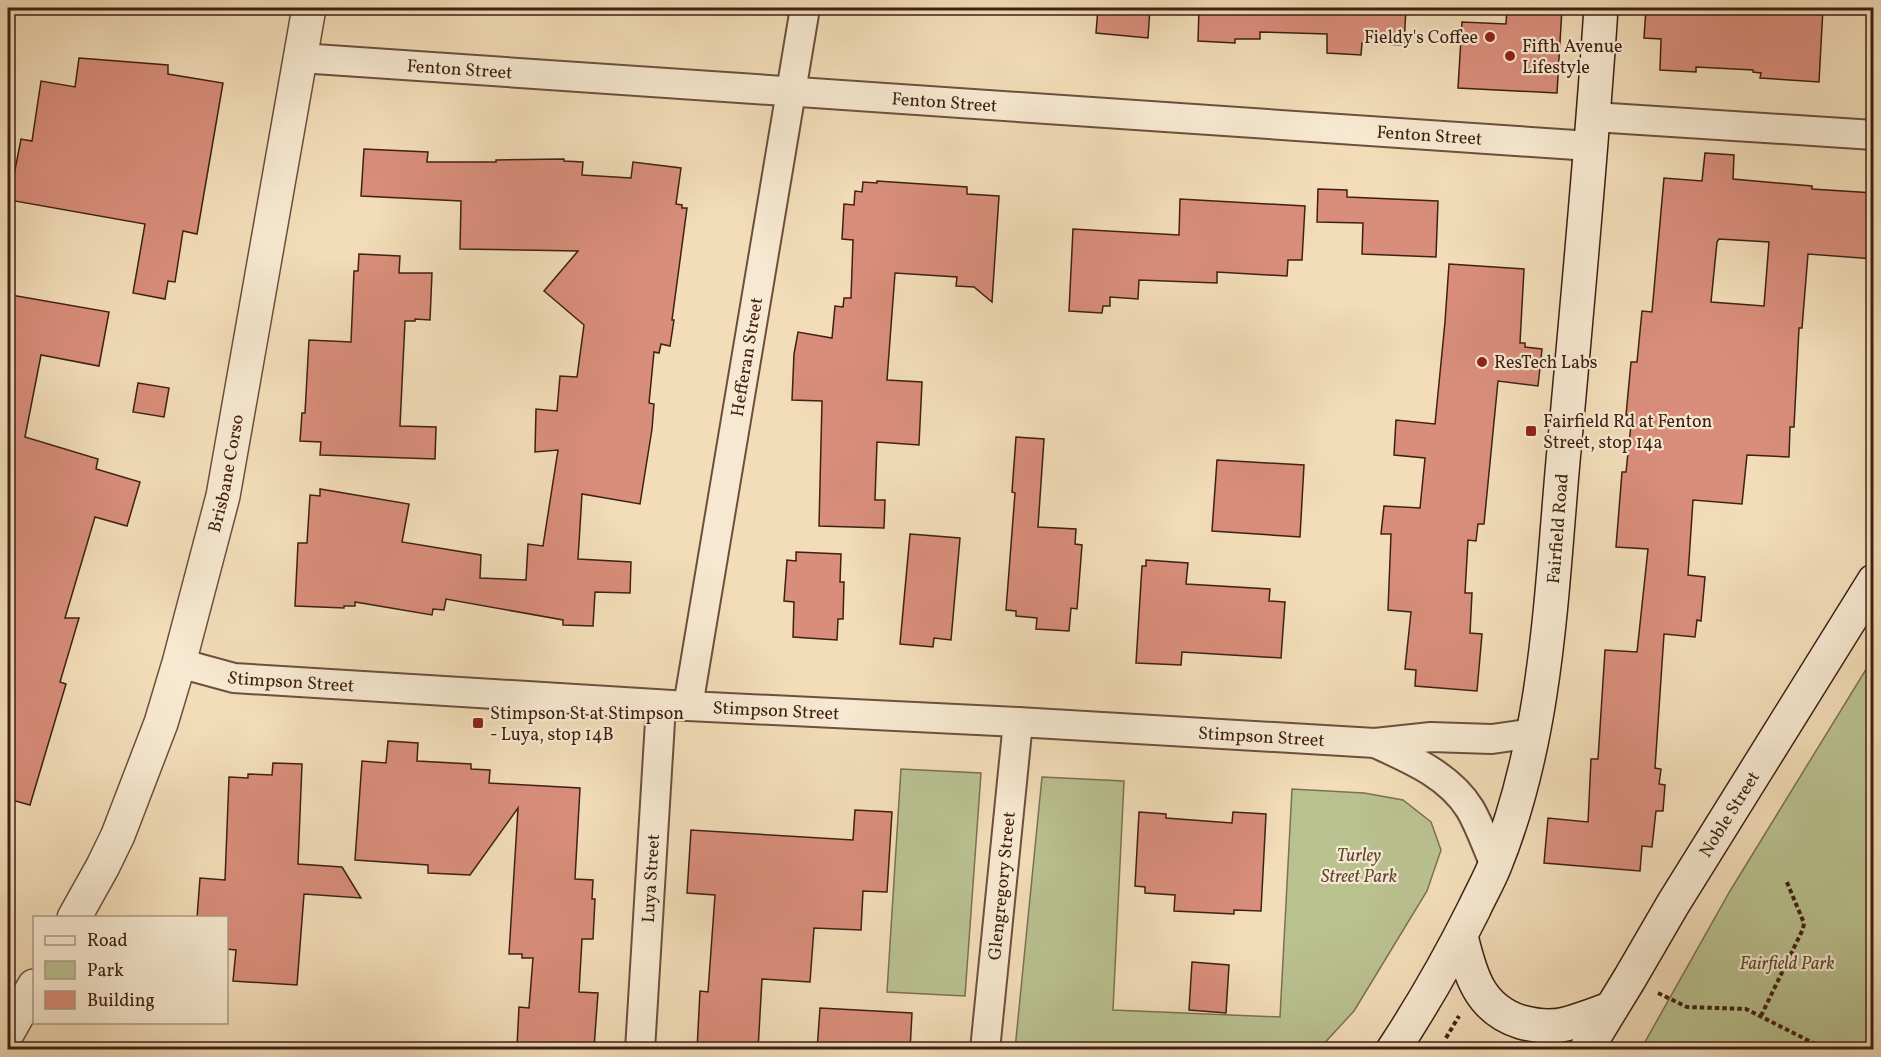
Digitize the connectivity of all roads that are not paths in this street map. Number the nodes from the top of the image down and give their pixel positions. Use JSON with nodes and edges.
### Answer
{"nodes":[{"id":1,"x":309,"y":8,"type":"edge"},
{"id":2,"x":805,"y":8,"type":"edge"},
{"id":3,"x":1600,"y":8,"type":"edge"},
{"id":4,"x":300,"y":58,"type":"junction"},
{"id":5,"x":790,"y":92,"type":"junction"},
{"id":6,"x":1592,"y":132,"type":"junction"},
{"id":7,"x":1874,"y":135,"type":"edge"},
{"id":8,"x":1874,"y":581,"type":"edge"},
{"id":9,"x":179,"y":663,"type":"junction"},
{"id":10,"x":675,"y":706,"type":"junction"},
{"id":11,"x":1018,"y":722,"type":"junction"},
{"id":12,"x":1534,"y":733,"type":"junction"},
{"id":13,"x":1375,"y":742,"type":"junction"},
{"id":14,"x":1495,"y":865,"type":"junction"},
{"id":15,"x":75,"y":916,"type":"edge"},
{"id":16,"x":1461,"y":936,"type":"junction"},
{"id":17,"x":33,"y":988,"type":"edge"},
{"id":18,"x":1610,"y":1010,"type":"junction"},
{"id":19,"x":8,"y":1032,"type":"edge"},
{"id":20,"x":640,"y":1050,"type":"edge"},
{"id":21,"x":985,"y":1050,"type":"edge"},
{"id":22,"x":1393,"y":1050,"type":"edge"},
{"id":23,"x":1586,"y":1050,"type":"edge"}],
"edges":[{"from":1,"to":4,"type":"main road","name":"Brisbane Corso"},
{"from":2,"to":5,"type":"street","name":"Hefferan Street"},
{"from":3,"to":6,"type":"main road","name":"Fairfield Road"},
{"from":4,"to":5,"type":"street","name":"Fenton Street"},
{"from":4,"to":9,"type":"main road","name":"Brisbane Corso"},
{"from":5,"to":6,"type":"street","name":"Fenton Street"},
{"from":5,"to":10,"type":"street","name":"Hefferan Street"},
{"from":6,"to":7,"type":"street","name":"Fenton Street"},
{"from":6,"to":12,"type":"main road","name":"Fairfield Road"},
{"from":8,"to":18,"type":"main road","name":"Noble Street"},
{"from":9,"to":10,"type":"street","name":"Stimpson Street"},
{"from":9,"to":15,"type":"main road","name":"Brisbane Corso"},
{"from":10,"to":11,"type":"street","name":"Stimpson Street"},
{"from":10,"to":20,"type":"street","name":"Luya Street"},
{"from":11,"to":13,"type":"street","name":"Stimpson Street"},
{"from":11,"to":21,"type":"street","name":"Glengregory Street"},
{"from":12,"to":13,"type":"street","name":"Stimpson Street"},
{"from":12,"to":14,"type":"main road","name":"Fairfield Road"},
{"from":13,"to":14,"type":"street","name":"Stimpson Street"},
{"from":14,"to":16,"type":"main road","name":"Fairfield Road"},
{"from":16,"to":18,"type":"main road"},
{"from":16,"to":22,"type":"main road","name":"Fairfield Road"},
{"from":17,"to":19,"type":"main road"},
{"from":18,"to":23,"type":"main road","name":"Noble Street"}]}
